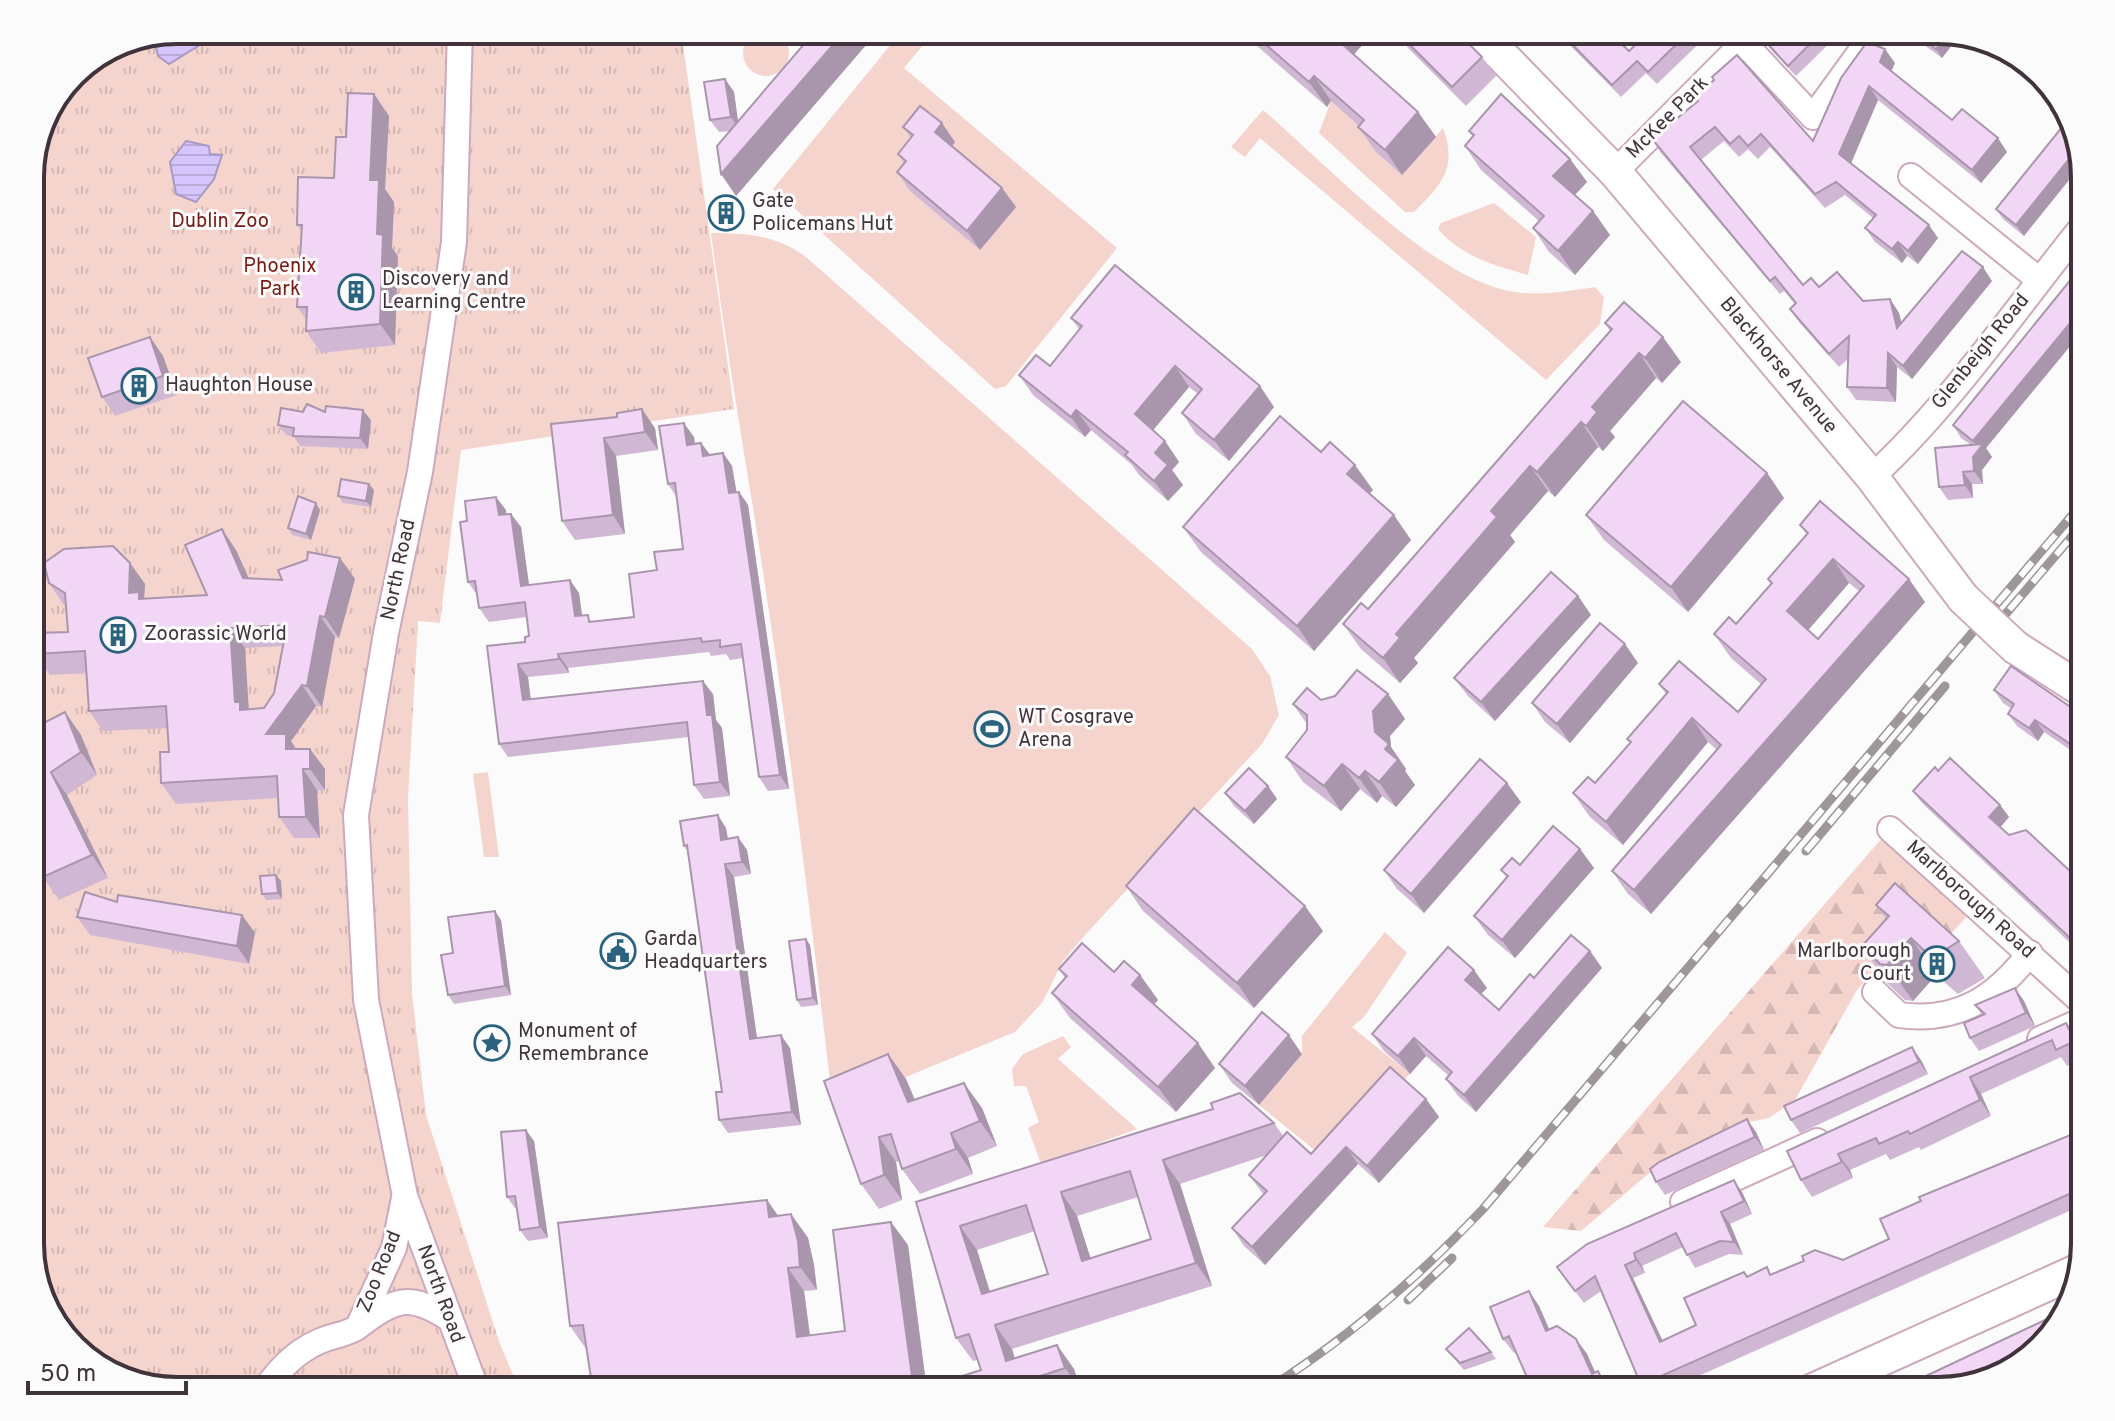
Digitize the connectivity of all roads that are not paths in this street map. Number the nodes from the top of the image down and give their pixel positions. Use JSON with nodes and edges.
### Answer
{"nodes":[{"id":1,"x":460,"y":44,"type":"edge"},
{"id":2,"x":1491,"y":44,"type":"edge"},
{"id":3,"x":1742,"y":44,"type":"edge"},
{"id":4,"x":1756,"y":44,"type":"edge"},
{"id":5,"x":1866,"y":44,"type":"edge"},
{"id":6,"x":1615,"y":172,"type":"junction"},
{"id":7,"x":1911,"y":176,"type":"dead end"},
{"id":8,"x":2071,"y":240,"type":"edge"},
{"id":9,"x":2039,"y":280,"type":"junction"},
{"id":10,"x":1872,"y":477,"type":"junction"},
{"id":11,"x":2071,"y":683,"type":"edge"},
{"id":12,"x":1890,"y":829,"type":"dead end"},
{"id":13,"x":2030,"y":953,"type":"junction"},
{"id":14,"x":1875,"y":992,"type":"edge"},
{"id":15,"x":2071,"y":992,"type":"edge"},
{"id":16,"x":2071,"y":1025,"type":"edge"},
{"id":17,"x":2021,"y":1047,"type":"edge"},
{"id":18,"x":1843,"y":1129,"type":"edge"},
{"id":19,"x":405,"y":1196,"type":"junction"},
{"id":20,"x":1664,"y":1211,"type":"edge"},
{"id":21,"x":2067,"y":1276,"type":"edge"},
{"id":22,"x":448,"y":1318,"type":"junction"},
{"id":23,"x":358,"y":1327,"type":"junction"},
{"id":24,"x":273,"y":1377,"type":"edge"},
{"id":25,"x":471,"y":1377,"type":"edge"},
{"id":26,"x":1842,"y":1377,"type":"edge"}],
"edges":[{"from":1,"to":19,"type":"street","name":"North Road"},
{"from":2,"to":6,"type":"main road","name":"Blackhorse Avenue"},
{"from":3,"to":6,"type":"street","name":"McKee Park"},
{"from":4,"to":5,"type":"street"},
{"from":6,"to":10,"type":"main road","name":"Blackhorse Avenue"},
{"from":7,"to":9,"type":"street"},
{"from":8,"to":9,"type":"street","name":"Glenbeigh Road"},
{"from":9,"to":10,"type":"street","name":"Glenbeigh Road"},
{"from":10,"to":11,"type":"main road","name":"Blackhorse Avenue","bridge":true},
{"from":12,"to":13,"type":"street","name":"Marlborough Road"},
{"from":13,"to":14,"type":"street"},
{"from":13,"to":15,"type":"street","name":"Marlborough Road"},
{"from":16,"to":17,"type":"street"},
{"from":18,"to":20,"type":"street"},
{"from":19,"to":22,"type":"street","name":"North Road"},
{"from":19,"to":23,"type":"street","name":"Zoo Road"},
{"from":21,"to":26,"type":"main road"},
{"from":22,"to":23,"type":"street"},
{"from":22,"to":25,"type":"street","name":"North Road"},
{"from":23,"to":24,"type":"street","name":"Zoo Road"}]}
